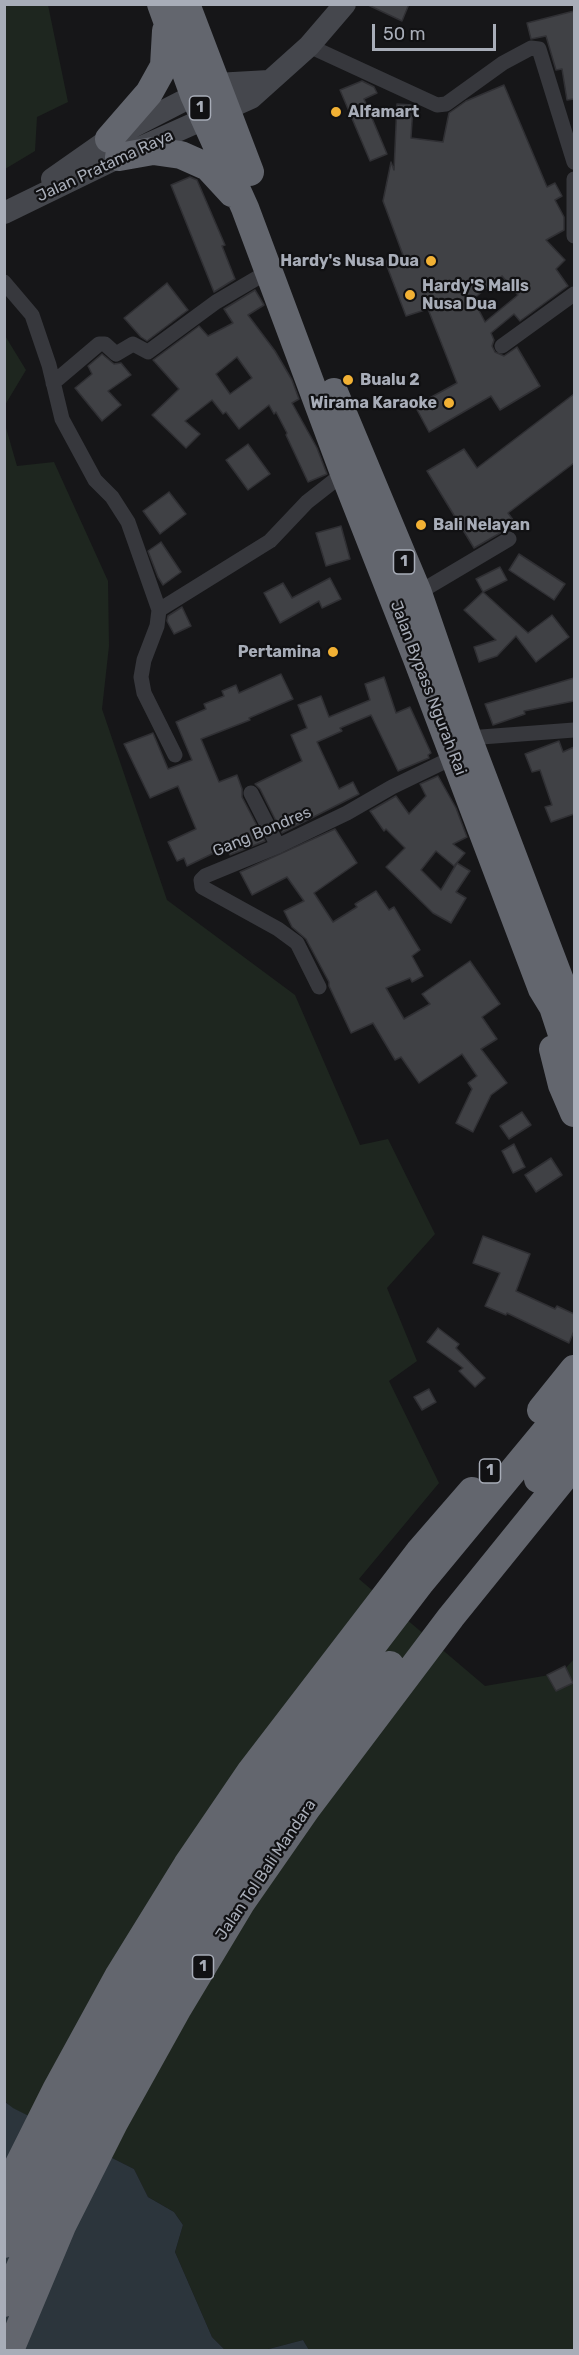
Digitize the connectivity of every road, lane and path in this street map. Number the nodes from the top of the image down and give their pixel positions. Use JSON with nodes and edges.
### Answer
{"nodes":[{"id":1,"x":345,"y":4,"type":"edge"},
{"id":2,"x":171,"y":10,"type":"edge"},
{"id":3,"x":309,"y":46,"type":"junction"},
{"id":4,"x":211,"y":102,"type":"junction"},
{"id":5,"x":114,"y":148,"type":"junction"},
{"id":6,"x":574,"y":162,"type":"edge"},
{"id":7,"x":574,"y":179,"type":"edge"},
{"id":8,"x":245,"y":208,"type":"junction"},
{"id":9,"x":10,"y":210,"type":"edge"},
{"id":10,"x":574,"y":236,"type":"edge"},
{"id":11,"x":269,"y":272,"type":"junction"},
{"id":12,"x":4,"y":282,"type":"edge"},
{"id":13,"x":574,"y":294,"type":"edge"},
{"id":14,"x":502,"y":346,"type":"dead end"},
{"id":15,"x":53,"y":383,"type":"junction"},
{"id":16,"x":344,"y":473,"type":"junction"},
{"id":17,"x":508,"y":539,"type":"dead end"},
{"id":18,"x":418,"y":593,"type":"junction"},
{"id":19,"x":159,"y":610,"type":"junction"},
{"id":20,"x":574,"y":730,"type":"edge"},
{"id":21,"x":471,"y":745,"type":"junction"},
{"id":22,"x":175,"y":755,"type":"dead end"},
{"id":23,"x":251,"y":793,"type":"dead end"},
{"id":24,"x":278,"y":846,"type":"junction"},
{"id":25,"x":319,"y":987,"type":"dead end"},
{"id":26,"x":542,"y":989,"type":"junction"},
{"id":27,"x":574,"y":1017,"type":"edge"},
{"id":28,"x":574,"y":1071,"type":"edge"},
{"id":29,"x":574,"y":1113,"type":"edge"},
{"id":30,"x":574,"y":1369,"type":"edge"},
{"id":31,"x":574,"y":1397,"type":"edge"},
{"id":32,"x":574,"y":1434,"type":"edge"},
{"id":33,"x":574,"y":1465,"type":"edge"},
{"id":34,"x":530,"y":1469,"type":"junction"},
{"id":35,"x":433,"y":1587,"type":"junction"},
{"id":36,"x":4,"y":2194,"type":"edge"},
{"id":37,"x":4,"y":2244,"type":"edge"},
{"id":38,"x":4,"y":2303,"type":"edge"},
{"id":39,"x":10,"y":2350,"type":"edge"}],
"edges":[{"from":1,"to":3,"type":"main road","name":"Jalan Pratama Raya"},
{"from":2,"to":4,"type":"highway","name":"Jalan Bypass Ngurah Rai","number":"1"},
{"from":2,"to":5,"type":"highway"},
{"from":3,"to":4,"type":"main road","name":"Jalan Pratama Raya"},
{"from":3,"to":6,"type":"street"},
{"from":4,"to":5,"type":"main road","name":"Jalan Pratama Raya"},
{"from":4,"to":8,"type":"highway","name":"Jalan Bypass Ngurah Rai","number":"1"},
{"from":4,"to":18,"type":"highway","name":"Jalan Bypass Ngurah Rai","number":"1"},
{"from":5,"to":8,"type":"highway"},
{"from":5,"to":9,"type":"main road","name":"Jalan Pratama Raya"},
{"from":7,"to":10,"type":"street"},
{"from":8,"to":11,"type":"highway","name":"Jalan Bypass Ngurah Rai","number":"1"},
{"from":11,"to":15,"type":"street"},
{"from":11,"to":16,"type":"highway","name":"Jalan Bypass Ngurah Rai","number":"1"},
{"from":12,"to":15,"type":"street"},
{"from":13,"to":14,"type":"street"},
{"from":15,"to":19,"type":"street"},
{"from":16,"to":19,"type":"street"},
{"from":16,"to":21,"type":"highway","name":"Jalan Bypass Ngurah Rai","number":"1"},
{"from":17,"to":18,"type":"street"},
{"from":18,"to":21,"type":"highway","name":"Jalan Bypass Ngurah Rai","number":"1"},
{"from":19,"to":22,"type":"street"},
{"from":20,"to":21,"type":"street"},
{"from":21,"to":24,"type":"street","name":"Gang Bondres"},
{"from":21,"to":26,"type":"highway","name":"Jalan Bypass Ngurah Rai","number":"1"},
{"from":21,"to":27,"type":"highway","name":"Jalan Bypass Ngurah Rai","number":"1"},
{"from":23,"to":24,"type":"street"},
{"from":24,"to":25,"type":"street","name":"Gang Bondres"},
{"from":26,"to":28,"type":"highway","name":"Jalan Bypass Ngurah Rai","number":"1"},
{"from":26,"to":29,"type":"highway","number":"1"},
{"from":30,"to":35,"type":"highway","name":"Jalan Tol Bali Mandara","number":"1"},
{"from":31,"to":34,"type":"highway","name":"Jalan Tol Bali Mandara","number":"1"},
{"from":32,"to":34,"type":"highway","name":"Jalan Tol Bali Mandara","number":"1"},
{"from":33,"to":35,"type":"highway","name":"Jalan Tol Bali Mandara","number":"1"},
{"from":34,"to":35,"type":"highway","name":"Jalan Tol Bali Mandara","number":"1"},
{"from":34,"to":35,"type":"highway","number":"1"},
{"from":35,"to":36,"type":"highway","name":"Jalan Tol Bali Mandara","number":"1"},
{"from":35,"to":37,"type":"highway","name":"Jalan Tol Bali Mandara","number":"1"},
{"from":35,"to":38,"type":"highway","name":"Jalan Tol Bali Mandara","number":"1"},
{"from":35,"to":39,"type":"highway","name":"Jalan Tol Bali Mandara","number":"1"}]}
